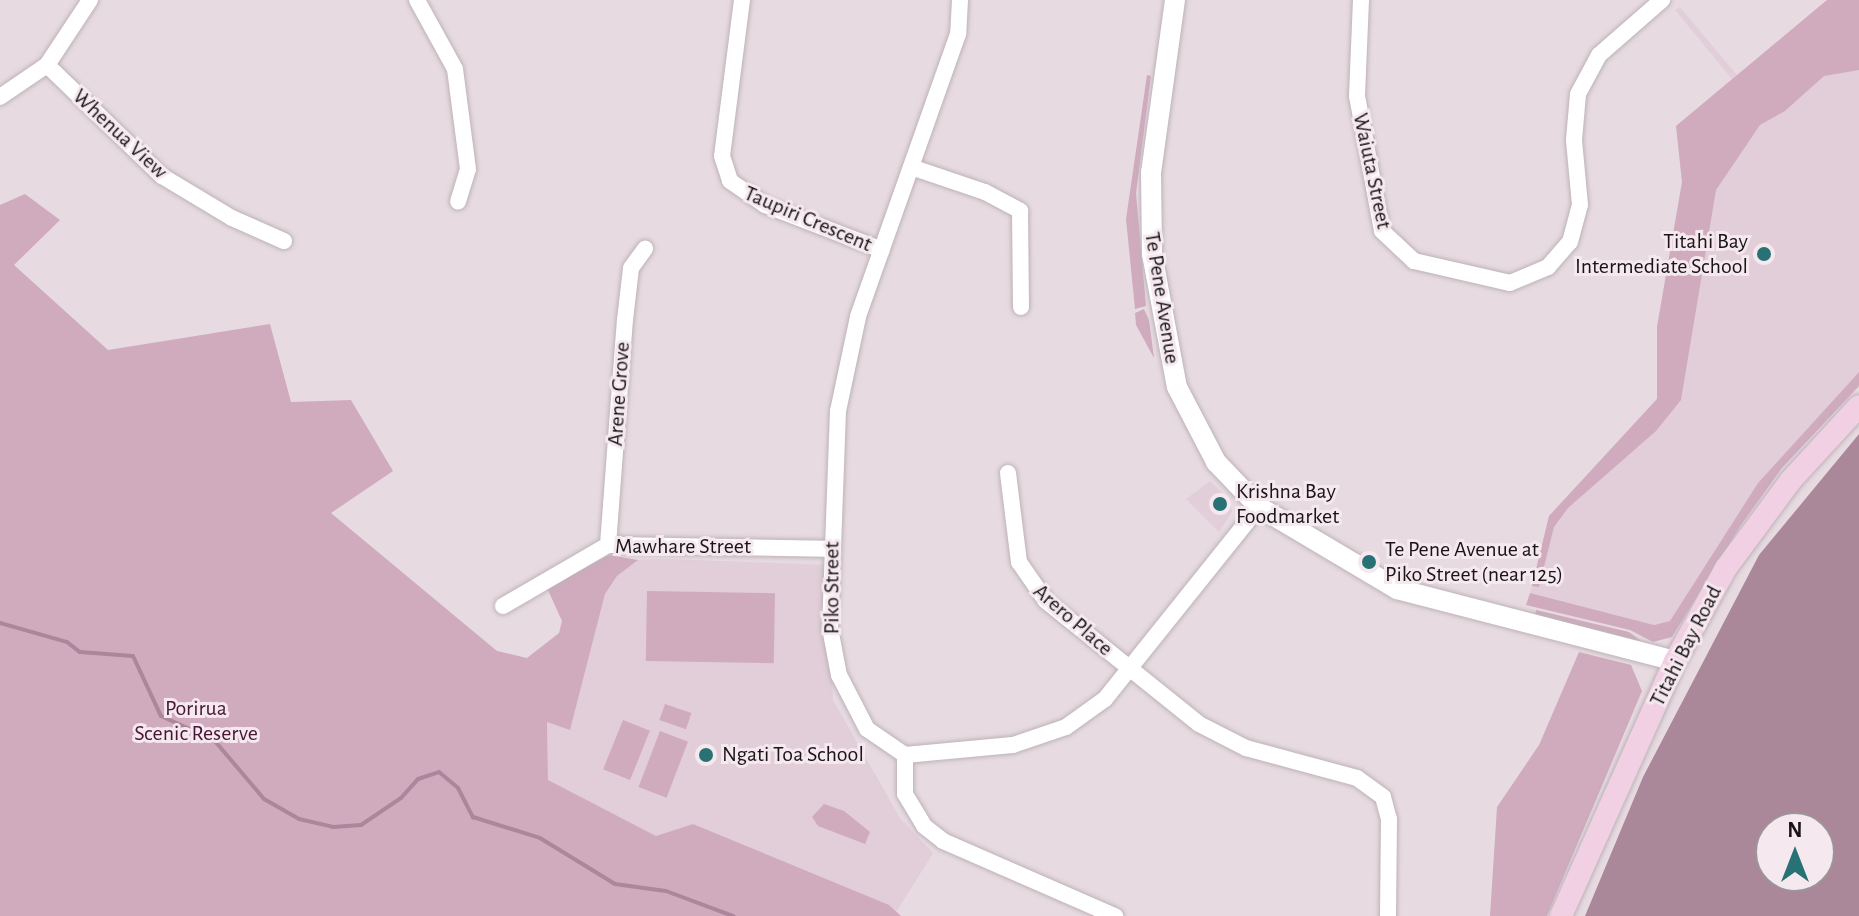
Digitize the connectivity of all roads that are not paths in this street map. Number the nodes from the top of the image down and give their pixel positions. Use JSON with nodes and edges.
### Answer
{"nodes":[{"id":1,"x":90,"y":0,"type":"edge"},
{"id":2,"x":417,"y":0,"type":"edge"},
{"id":3,"x":742,"y":0,"type":"edge"},
{"id":4,"x":960,"y":0,"type":"edge"},
{"id":5,"x":1175,"y":0,"type":"edge"},
{"id":6,"x":1361,"y":0,"type":"edge"},
{"id":7,"x":1662,"y":0,"type":"edge"},
{"id":8,"x":47,"y":65,"type":"junction"},
{"id":9,"x":0,"y":97,"type":"edge"},
{"id":10,"x":911,"y":167,"type":"junction"},
{"id":11,"x":458,"y":202,"type":"dead end"},
{"id":12,"x":284,"y":241,"type":"dead end"},
{"id":13,"x":645,"y":249,"type":"dead end"},
{"id":14,"x":882,"y":250,"type":"junction"},
{"id":15,"x":1021,"y":307,"type":"dead end"},
{"id":16,"x":1859,"y":406,"type":"edge"},
{"id":17,"x":1008,"y":473,"type":"dead end"},
{"id":18,"x":1259,"y":507,"type":"junction"},
{"id":19,"x":608,"y":545,"type":"junction"},
{"id":20,"x":832,"y":549,"type":"junction"},
{"id":21,"x":503,"y":606,"type":"dead end"},
{"id":22,"x":1675,"y":661,"type":"junction"},
{"id":23,"x":1130,"y":669,"type":"junction"},
{"id":24,"x":905,"y":755,"type":"junction"},
{"id":25,"x":1115,"y":916,"type":"edge"},
{"id":26,"x":1388,"y":916,"type":"edge"},
{"id":27,"x":1561,"y":916,"type":"edge"}],
"edges":[{"from":1,"to":8,"type":"street"},
{"from":2,"to":11,"type":"street"},
{"from":3,"to":14,"type":"street","name":"Taupiri Crescent"},
{"from":4,"to":10,"type":"street","name":"Piko Street"},
{"from":5,"to":18,"type":"street","name":"Te Pene Avenue"},
{"from":6,"to":7,"type":"street","name":"Waiuta Street"},
{"from":8,"to":9,"type":"street"},
{"from":8,"to":12,"type":"street","name":"Whenua View"},
{"from":10,"to":14,"type":"street","name":"Piko Street"},
{"from":10,"to":15,"type":"street"},
{"from":13,"to":19,"type":"street","name":"Arene Grove"},
{"from":14,"to":20,"type":"street","name":"Piko Street"},
{"from":16,"to":22,"type":"main road","name":"Titahi Bay Road"},
{"from":17,"to":23,"type":"street","name":"Arero Place"},
{"from":18,"to":22,"type":"street","name":"Te Pene Avenue"},
{"from":18,"to":23,"type":"street"},
{"from":19,"to":20,"type":"street","name":"Mawhare Street"},
{"from":19,"to":21,"type":"street","name":"Mawhare Street"},
{"from":20,"to":24,"type":"street","name":"Piko Street"},
{"from":22,"to":27,"type":"main road","name":"Titahi Bay Road"},
{"from":23,"to":24,"type":"street"},
{"from":23,"to":26,"type":"street","name":"Arero Place"},
{"from":24,"to":25,"type":"street"}]}
